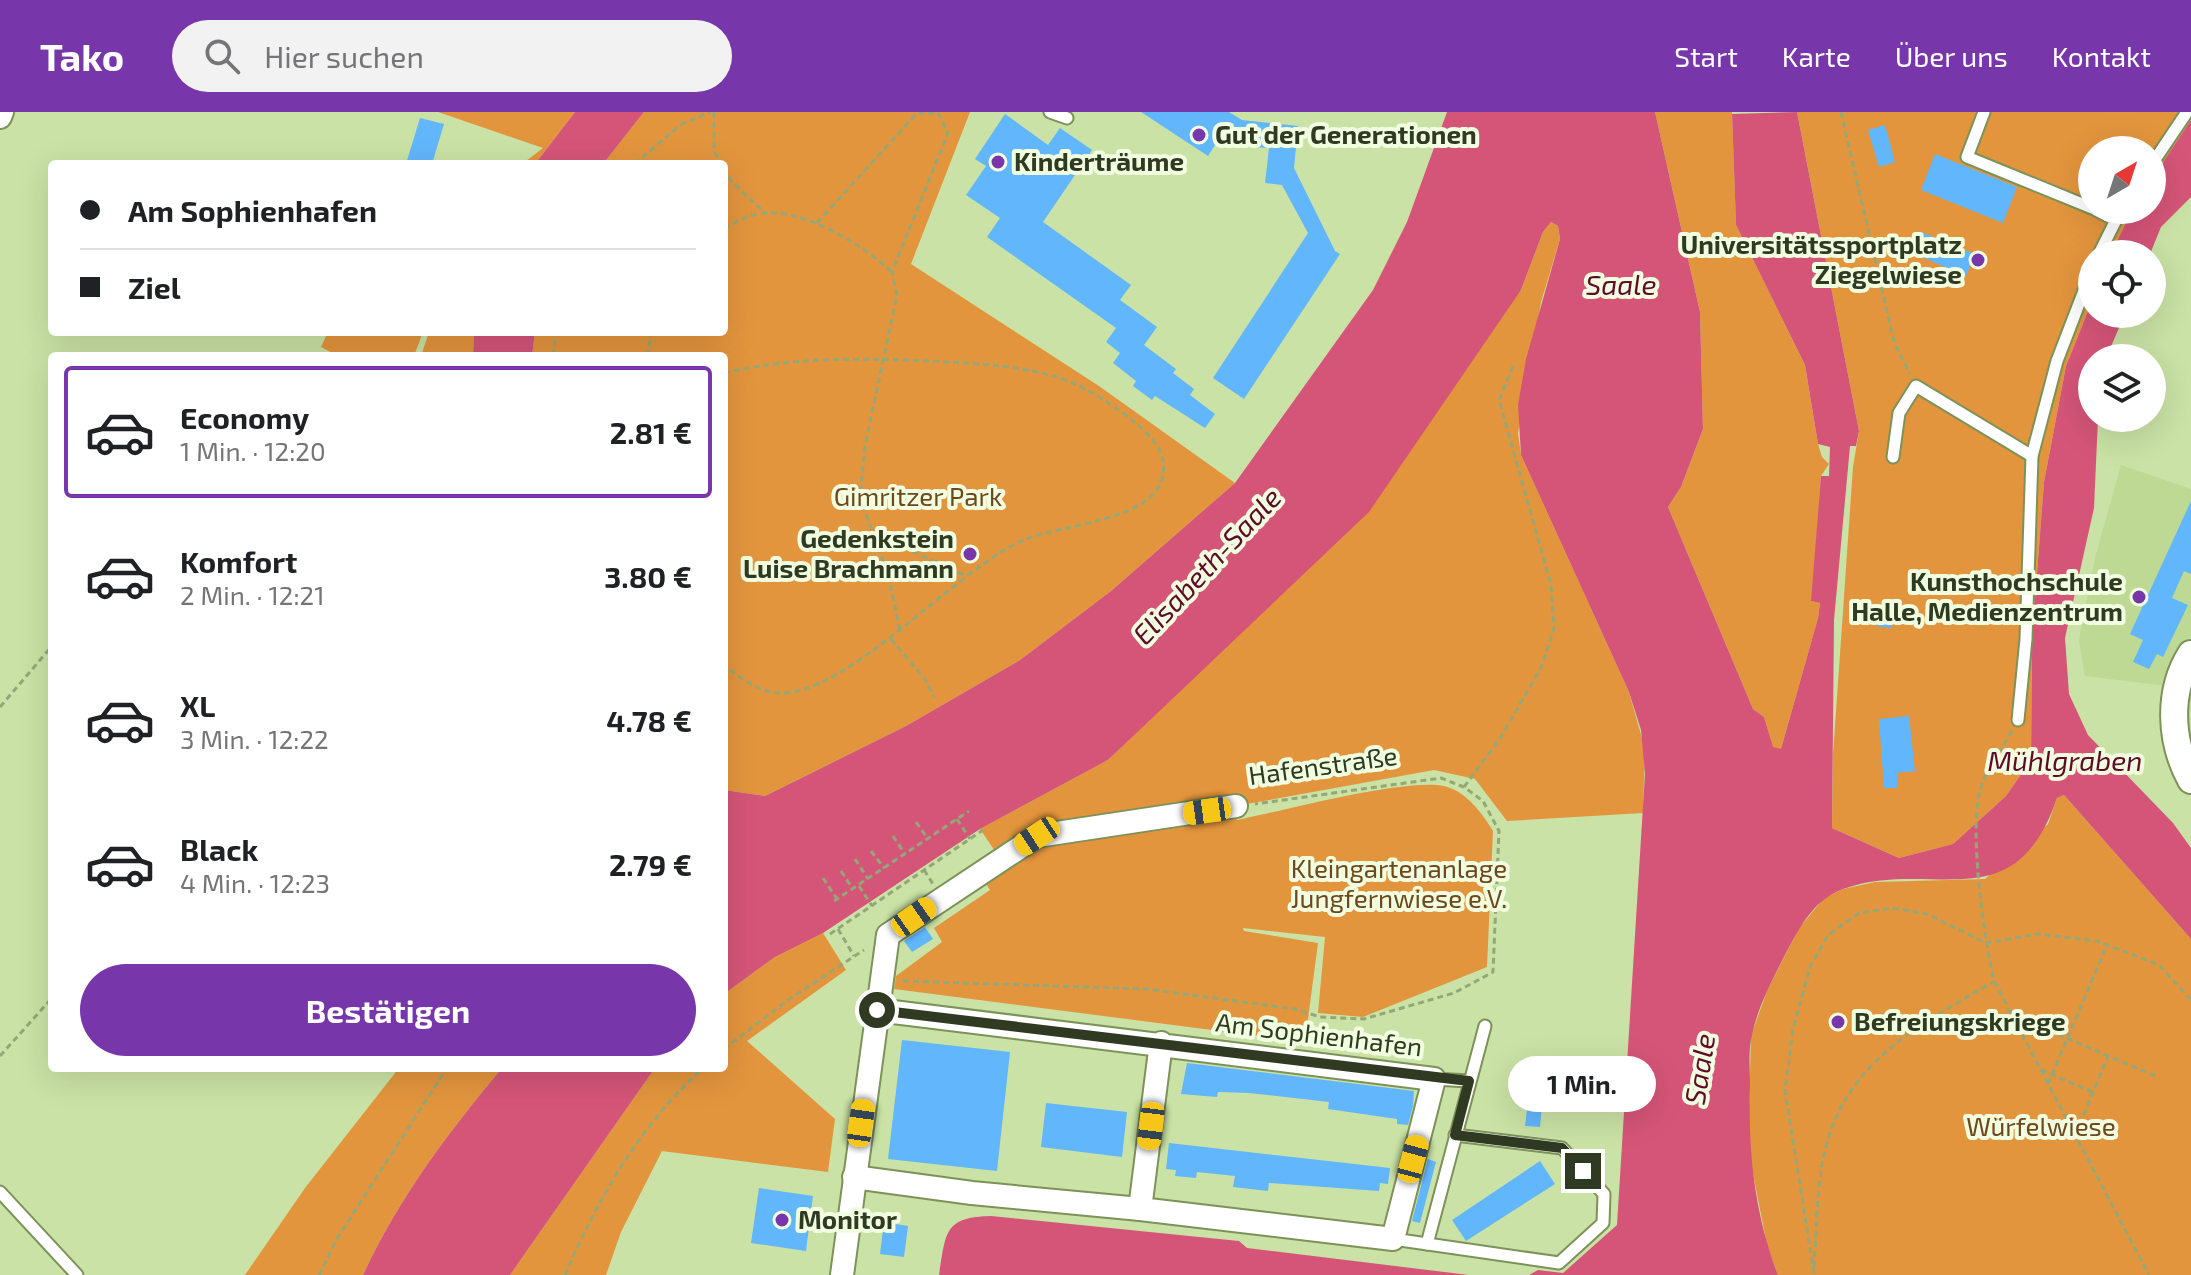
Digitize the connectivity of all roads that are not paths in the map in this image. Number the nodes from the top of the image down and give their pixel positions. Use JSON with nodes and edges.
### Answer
{"nodes":[{"id":1,"x":1050,"y":112,"type":"edge"},
{"id":2,"x":1984,"y":112,"type":"edge"},
{"id":3,"x":2187,"y":112,"type":"edge"},
{"id":4,"x":1067,"y":118,"type":"dead end"},
{"id":5,"x":2166,"y":143,"type":"edge"},
{"id":6,"x":2078,"y":202,"type":"edge"},
{"id":7,"x":2078,"y":306,"type":"edge"},
{"id":8,"x":2032,"y":456,"type":"junction"},
{"id":9,"x":1893,"y":457,"type":"dead end"},
{"id":10,"x":2191,"y":654,"type":"edge"},
{"id":11,"x":2018,"y":720,"type":"road end"},
{"id":12,"x":2191,"y":780,"type":"edge"},
{"id":13,"x":1236,"y":806,"type":"road end"},
{"id":14,"x":877,"y":1010,"type":"junction"},
{"id":15,"x":1485,"y":1026,"type":"dead end"},
{"id":16,"x":1161,"y":1043,"type":"junction"},
{"id":17,"x":1434,"y":1079,"type":"junction"},
{"id":18,"x":1469,"y":1081,"type":"junction"},
{"id":19,"x":1455,"y":1135,"type":"junction"},
{"id":20,"x":854,"y":1177,"type":"junction"},
{"id":21,"x":0,"y":1192,"type":"edge"},
{"id":22,"x":1140,"y":1209,"type":"junction"},
{"id":23,"x":1393,"y":1239,"type":"junction"},
{"id":24,"x":1427,"y":1244,"type":"junction"},
{"id":25,"x":77,"y":1275,"type":"edge"},
{"id":26,"x":842,"y":1275,"type":"edge"}],
"edges":[{"from":1,"to":4,"type":"lane"},
{"from":2,"to":6,"type":"lane"},
{"from":3,"to":5,"type":"lane"},
{"from":7,"to":8,"type":"lane"},
{"from":8,"to":9,"type":"lane"},
{"from":8,"to":11,"type":"lane"},
{"from":10,"to":12,"type":"street"},
{"from":13,"to":14,"type":"street","name":"Hafenstraße"},
{"from":14,"to":16,"type":"street","name":"Am Sophienhafen"},
{"from":14,"to":20,"type":"street"},
{"from":15,"to":18,"type":"lane"},
{"from":16,"to":17,"type":"street","name":"Am Sophienhafen"},
{"from":16,"to":22,"type":"street"},
{"from":17,"to":18,"type":"lane"},
{"from":17,"to":23,"type":"street","name":"Am Sophienhafen"},
{"from":18,"to":19,"type":"lane"},
{"from":19,"to":24,"type":"lane"},
{"from":19,"to":24,"type":"lane"},
{"from":20,"to":22,"type":"street"},
{"from":20,"to":26,"type":"street"},
{"from":21,"to":25,"type":"lane"},
{"from":22,"to":23,"type":"street"},
{"from":23,"to":24,"type":"lane"}]}
